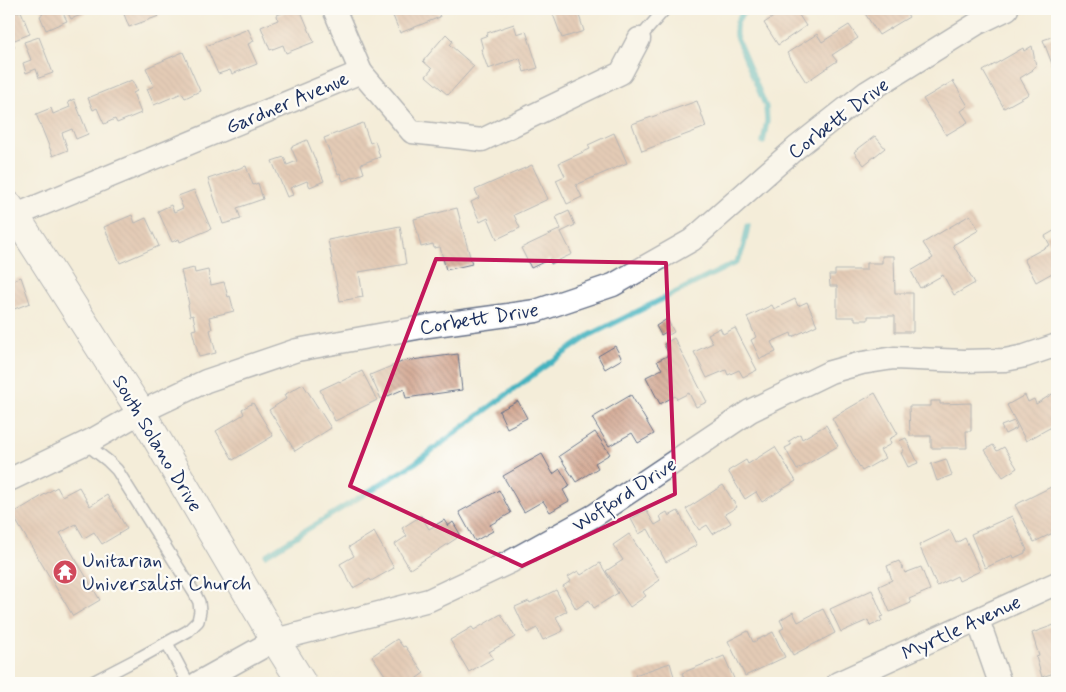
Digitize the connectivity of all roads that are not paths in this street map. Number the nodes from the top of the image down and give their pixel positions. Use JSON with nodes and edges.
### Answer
{"nodes":[{"id":1,"x":334,"y":9,"type":"edge"},
{"id":2,"x":665,"y":9,"type":"edge"},
{"id":3,"x":1007,"y":9,"type":"edge"},
{"id":4,"x":639,"y":39,"type":"joint"},
{"id":5,"x":361,"y":72,"type":"junction"},
{"id":6,"x":11,"y":213,"type":"edge"},
{"id":7,"x":1057,"y":345,"type":"edge"},
{"id":8,"x":141,"y":412,"type":"junction"},
{"id":9,"x":85,"y":443,"type":"junction"},
{"id":10,"x":9,"y":478,"type":"edge"},
{"id":11,"x":1057,"y":583,"type":"edge"},
{"id":12,"x":978,"y":620,"type":"junction"},
{"id":13,"x":275,"y":640,"type":"junction"},
{"id":14,"x":167,"y":643,"type":"junction"},
{"id":15,"x":91,"y":683,"type":"edge"},
{"id":16,"x":188,"y":683,"type":"edge"},
{"id":17,"x":198,"y":683,"type":"edge"},
{"id":18,"x":302,"y":683,"type":"edge"},
{"id":19,"x":838,"y":683,"type":"edge"},
{"id":20,"x":1000,"y":683,"type":"edge"}],
"edges":[{"from":1,"to":5,"type":"street"},
{"from":2,"to":4,"type":"lane"},
{"from":3,"to":8,"type":"street","name":"Corbett Drive"},
{"from":4,"to":5,"type":"street","name":"Gardner Avenue"},
{"from":5,"to":6,"type":"street","name":"Gardner Avenue"},
{"from":6,"to":8,"type":"street","name":"South Solano Drive"},
{"from":7,"to":13,"type":"street","name":"Wofford Drive"},
{"from":8,"to":9,"type":"street","name":"Corbett Drive"},
{"from":8,"to":13,"type":"street","name":"South Solano Drive"},
{"from":9,"to":10,"type":"street","name":"Corbett Drive"},
{"from":9,"to":14,"type":"lane"},
{"from":11,"to":12,"type":"street","name":"Myrtle Avenue"},
{"from":12,"to":19,"type":"street","name":"Myrtle Avenue"},
{"from":12,"to":20,"type":"street"},
{"from":13,"to":17,"type":"street","name":"Wofford Drive"},
{"from":13,"to":18,"type":"street","name":"South Solano Drive"},
{"from":14,"to":15,"type":"lane"},
{"from":14,"to":16,"type":"lane"}]}
